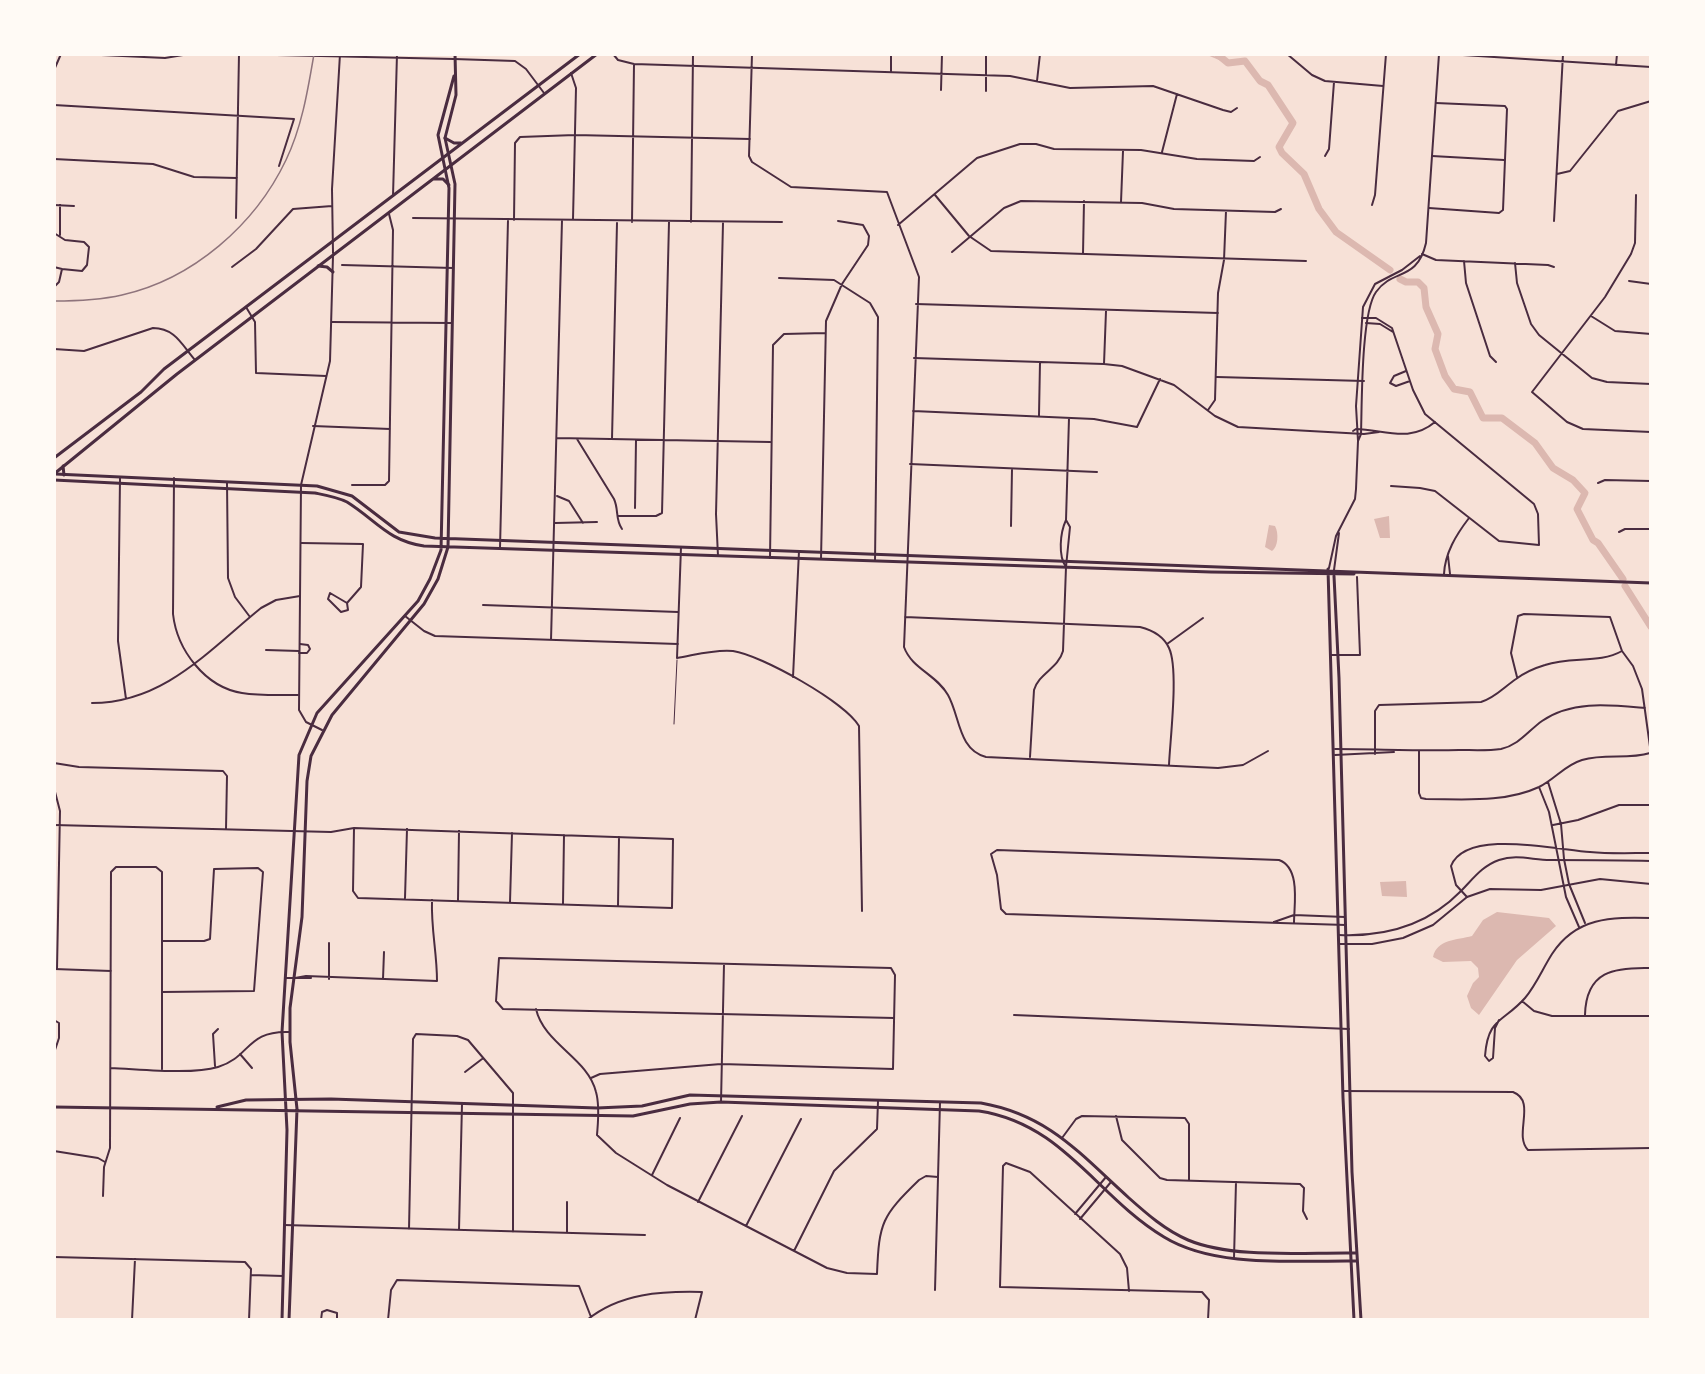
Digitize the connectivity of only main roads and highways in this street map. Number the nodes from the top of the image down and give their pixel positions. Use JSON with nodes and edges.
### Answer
{"nodes":[{"id":1,"x":455,"y":54,"type":"edge"},
{"id":2,"x":580,"y":54,"type":"edge"},
{"id":3,"x":597,"y":54,"type":"edge"},
{"id":4,"x":454,"y":75,"type":"junction"},
{"id":5,"x":445,"y":138,"type":"junction"},
{"id":6,"x":462,"y":143,"type":"junction"},
{"id":7,"x":448,"y":154,"type":"junction"},
{"id":8,"x":442,"y":159,"type":"junction"},
{"id":9,"x":451,"y":165,"type":"junction"},
{"id":10,"x":446,"y":169,"type":"junction"},
{"id":11,"x":432,"y":179,"type":"junction"},
{"id":12,"x":449,"y":185,"type":"junction"},
{"id":13,"x":316,"y":266,"type":"junction"},
{"id":14,"x":333,"y":272,"type":"road end"},
{"id":15,"x":126,"y":404,"type":"junction"},
{"id":16,"x":132,"y":413,"type":"junction"},
{"id":17,"x":445,"y":413,"type":"junction"},
{"id":18,"x":451,"y":413,"type":"junction"},
{"id":19,"x":54,"y":458,"type":"edge"},
{"id":20,"x":63,"y":466,"type":"junction"},
{"id":21,"x":54,"y":474,"type":"edge"},
{"id":22,"x":64,"y":476,"type":"junction"},
{"id":23,"x":54,"y":480,"type":"edge"},
{"id":24,"x":120,"y":480,"type":"junction"},
{"id":25,"x":445,"y":538,"type":"junction"},
{"id":26,"x":441,"y":547,"type":"junction"},
{"id":27,"x":448,"y":547,"type":"junction"},
{"id":28,"x":1137,"y":563,"type":"junction"},
{"id":29,"x":1277,"y":567,"type":"junction"},
{"id":30,"x":1328,"y":569,"type":"junction"},
{"id":31,"x":1137,"y":570,"type":"junction"},
{"id":32,"x":1334,"y":570,"type":"junction"},
{"id":33,"x":1365,"y":573,"type":"junction"},
{"id":34,"x":1276,"y":574,"type":"junction"},
{"id":35,"x":1328,"y":575,"type":"junction"},
{"id":36,"x":1334,"y":575,"type":"junction"},
{"id":37,"x":1651,"y":583,"type":"edge"},
{"id":38,"x":297,"y":1099,"type":"junction"},
{"id":39,"x":286,"y":1100,"type":"junction"},
{"id":40,"x":54,"y":1107,"type":"edge"},
{"id":41,"x":212,"y":1108,"type":"junction"},
{"id":42,"x":286,"y":1109,"type":"junction"},
{"id":43,"x":297,"y":1109,"type":"junction"},
{"id":44,"x":1349,"y":1253,"type":"junction"},
{"id":45,"x":1356,"y":1253,"type":"junction"},
{"id":46,"x":1349,"y":1261,"type":"junction"},
{"id":47,"x":1356,"y":1261,"type":"junction"},
{"id":48,"x":282,"y":1320,"type":"edge"},
{"id":49,"x":289,"y":1320,"type":"edge"},
{"id":50,"x":1354,"y":1320,"type":"edge"},
{"id":51,"x":1360,"y":1320,"type":"edge"}],
"edges":[{"from":1,"to":4,"type":"main road"},
{"from":2,"to":6,"type":"main road"},
{"from":3,"to":9,"type":"main road"},
{"from":4,"to":5,"type":"main road"},
{"from":4,"to":8,"type":"main road"},
{"from":5,"to":6,"type":"main road"},
{"from":5,"to":7,"type":"main road"},
{"from":6,"to":7,"type":"main road"},
{"from":7,"to":8,"type":"main road"},
{"from":7,"to":9,"type":"main road"},
{"from":8,"to":10,"type":"main road"},
{"from":8,"to":15,"type":"main road"},
{"from":9,"to":10,"type":"main road"},
{"from":9,"to":18,"type":"main road"},
{"from":10,"to":11,"type":"main road"},
{"from":10,"to":12,"type":"main road"},
{"from":11,"to":12,"type":"main road"},
{"from":11,"to":13,"type":"main road"},
{"from":12,"to":17,"type":"main road"},
{"from":13,"to":14,"type":"main road"},
{"from":13,"to":16,"type":"main road"},
{"from":15,"to":16,"type":"main road"},
{"from":15,"to":19,"type":"main road"},
{"from":16,"to":20,"type":"main road"},
{"from":17,"to":18,"type":"main road"},
{"from":17,"to":25,"type":"main road"},
{"from":18,"to":25,"type":"main road"},
{"from":20,"to":21,"type":"main road"},
{"from":20,"to":22,"type":"main road"},
{"from":21,"to":22,"type":"main road"},
{"from":22,"to":24,"type":"main road"},
{"from":23,"to":24,"type":"main road"},
{"from":24,"to":25,"type":"main road"},
{"from":24,"to":26,"type":"main road"},
{"from":25,"to":26,"type":"main road"},
{"from":25,"to":27,"type":"main road"},
{"from":25,"to":28,"type":"main road"},
{"from":26,"to":27,"type":"main road"},
{"from":26,"to":39,"type":"main road"},
{"from":27,"to":31,"type":"main road"},
{"from":27,"to":38,"type":"main road"},
{"from":28,"to":29,"type":"main road"},
{"from":28,"to":31,"type":"main road"},
{"from":29,"to":30,"type":"main road"},
{"from":29,"to":34,"type":"main road"},
{"from":30,"to":32,"type":"main road"},
{"from":30,"to":35,"type":"main road"},
{"from":31,"to":34,"type":"main road"},
{"from":32,"to":33,"type":"main road"},
{"from":32,"to":36,"type":"main road"},
{"from":33,"to":36,"type":"main road"},
{"from":33,"to":37,"type":"main road"},
{"from":34,"to":35,"type":"main road"},
{"from":35,"to":36,"type":"main road"},
{"from":35,"to":44,"type":"main road"},
{"from":36,"to":45,"type":"main road"},
{"from":38,"to":39,"type":"main road"},
{"from":38,"to":43,"type":"main road"},
{"from":38,"to":44,"type":"main road"},
{"from":39,"to":41,"type":"main road"},
{"from":39,"to":42,"type":"main road"},
{"from":40,"to":41,"type":"main road"},
{"from":41,"to":42,"type":"main road"},
{"from":42,"to":43,"type":"main road"},
{"from":42,"to":48,"type":"main road"},
{"from":43,"to":46,"type":"main road"},
{"from":43,"to":49,"type":"main road"},
{"from":44,"to":45,"type":"main road"},
{"from":44,"to":46,"type":"main road"},
{"from":45,"to":47,"type":"main road"},
{"from":46,"to":47,"type":"main road"},
{"from":46,"to":50,"type":"main road"},
{"from":47,"to":51,"type":"main road"}]}
